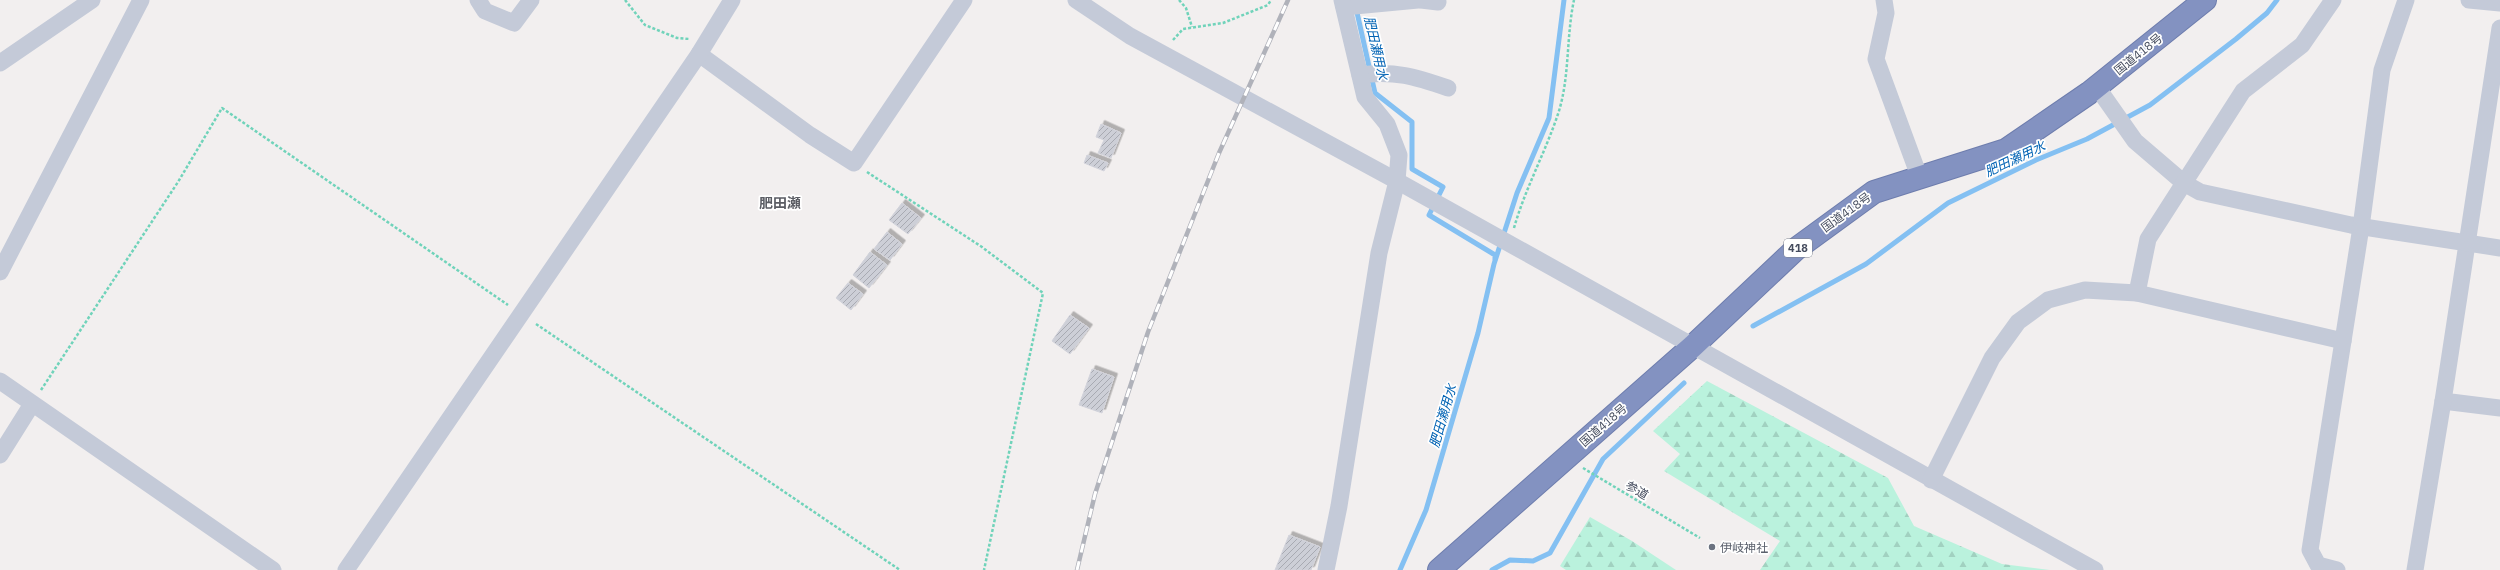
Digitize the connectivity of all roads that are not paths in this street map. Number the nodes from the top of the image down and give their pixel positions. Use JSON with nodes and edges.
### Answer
{"nodes":[{"id":1,"x":92,"y":0,"type":"edge"},
{"id":2,"x":141,"y":0,"type":"edge"},
{"id":3,"x":478,"y":0,"type":"edge"},
{"id":4,"x":532,"y":0,"type":"edge"},
{"id":5,"x":732,"y":0,"type":"edge"},
{"id":6,"x":964,"y":0,"type":"edge"},
{"id":7,"x":1076,"y":0,"type":"edge"},
{"id":8,"x":1420,"y":0,"type":"edge"},
{"id":9,"x":1884,"y":0,"type":"edge"},
{"id":10,"x":2205,"y":0,"type":"edge"},
{"id":11,"x":2333,"y":0,"type":"edge"},
{"id":12,"x":2406,"y":0,"type":"edge"},
{"id":13,"x":2469,"y":0,"type":"edge"},
{"id":14,"x":1438,"y":2,"type":"dead end"},
{"id":15,"x":2500,"y":3,"type":"edge"},
{"id":16,"x":1343,"y":4,"type":"edge"},
{"id":17,"x":2500,"y":28,"type":"edge"},
{"id":18,"x":699,"y":54,"type":"junction"},
{"id":19,"x":0,"y":63,"type":"edge"},
{"id":20,"x":1360,"y":75,"type":"junction"},
{"id":21,"x":2097,"y":87,"type":"junction"},
{"id":22,"x":1448,"y":88,"type":"dead end"},
{"id":23,"x":2493,"y":126,"type":"edge"},
{"id":24,"x":1919,"y":176,"type":"junction"},
{"id":25,"x":1396,"y":181,"type":"junction"},
{"id":26,"x":2184,"y":183,"type":"junction"},
{"id":27,"x":2361,"y":227,"type":"junction"},
{"id":28,"x":2468,"y":243,"type":"junction"},
{"id":29,"x":2500,"y":248,"type":"edge"},
{"id":30,"x":0,"y":272,"type":"edge"},
{"id":31,"x":2137,"y":293,"type":"junction"},
{"id":32,"x":2343,"y":341,"type":"junction"},
{"id":33,"x":1693,"y":346,"type":"junction"},
{"id":34,"x":0,"y":381,"type":"edge"},
{"id":35,"x":2443,"y":401,"type":"junction"},
{"id":36,"x":32,"y":404,"type":"junction"},
{"id":37,"x":2500,"y":408,"type":"edge"},
{"id":38,"x":0,"y":455,"type":"edge"},
{"id":39,"x":1931,"y":480,"type":"junction"},
{"id":40,"x":1445,"y":568,"type":"edge"},
{"id":41,"x":273,"y":570,"type":"edge"},
{"id":42,"x":346,"y":570,"type":"edge"},
{"id":43,"x":1326,"y":570,"type":"edge"},
{"id":44,"x":2095,"y":570,"type":"edge"},
{"id":45,"x":2337,"y":570,"type":"edge"},
{"id":46,"x":2415,"y":570,"type":"edge"}],
"edges":[{"from":1,"to":19,"type":"street"},
{"from":2,"to":30,"type":"street"},
{"from":3,"to":4,"type":"street"},
{"from":5,"to":18,"type":"street"},
{"from":6,"to":18,"type":"street"},
{"from":7,"to":25,"type":"street"},
{"from":8,"to":14,"type":"street"},
{"from":8,"to":16,"type":"street"},
{"from":9,"to":24,"type":"street"},
{"from":10,"to":21,"type":"highway","name":"国道418号","number":"418"},
{"from":11,"to":26,"type":"street"},
{"from":12,"to":27,"type":"street"},
{"from":13,"to":15,"type":"street"},
{"from":16,"to":20,"type":"street"},
{"from":17,"to":23,"type":"street"},
{"from":18,"to":42,"type":"street"},
{"from":20,"to":22,"type":"street"},
{"from":20,"to":25,"type":"street"},
{"from":21,"to":24,"type":"highway","name":"国道418号","number":"418"},
{"from":21,"to":26,"type":"street"},
{"from":23,"to":28,"type":"street"},
{"from":24,"to":33,"type":"highway","name":"国道418号","number":"418"},
{"from":25,"to":33,"type":"street"},
{"from":25,"to":43,"type":"street"},
{"from":26,"to":27,"type":"street"},
{"from":26,"to":31,"type":"street"},
{"from":27,"to":28,"type":"street"},
{"from":27,"to":32,"type":"street"},
{"from":28,"to":29,"type":"street"},
{"from":28,"to":35,"type":"street"},
{"from":31,"to":32,"type":"street"},
{"from":31,"to":39,"type":"street"},
{"from":32,"to":45,"type":"street"},
{"from":33,"to":39,"type":"street"},
{"from":33,"to":40,"type":"highway","name":"国道418号","number":"418"},
{"from":34,"to":36,"type":"street"},
{"from":35,"to":37,"type":"street"},
{"from":35,"to":46,"type":"street"},
{"from":36,"to":38,"type":"street"},
{"from":36,"to":41,"type":"street"},
{"from":39,"to":44,"type":"street"}]}
